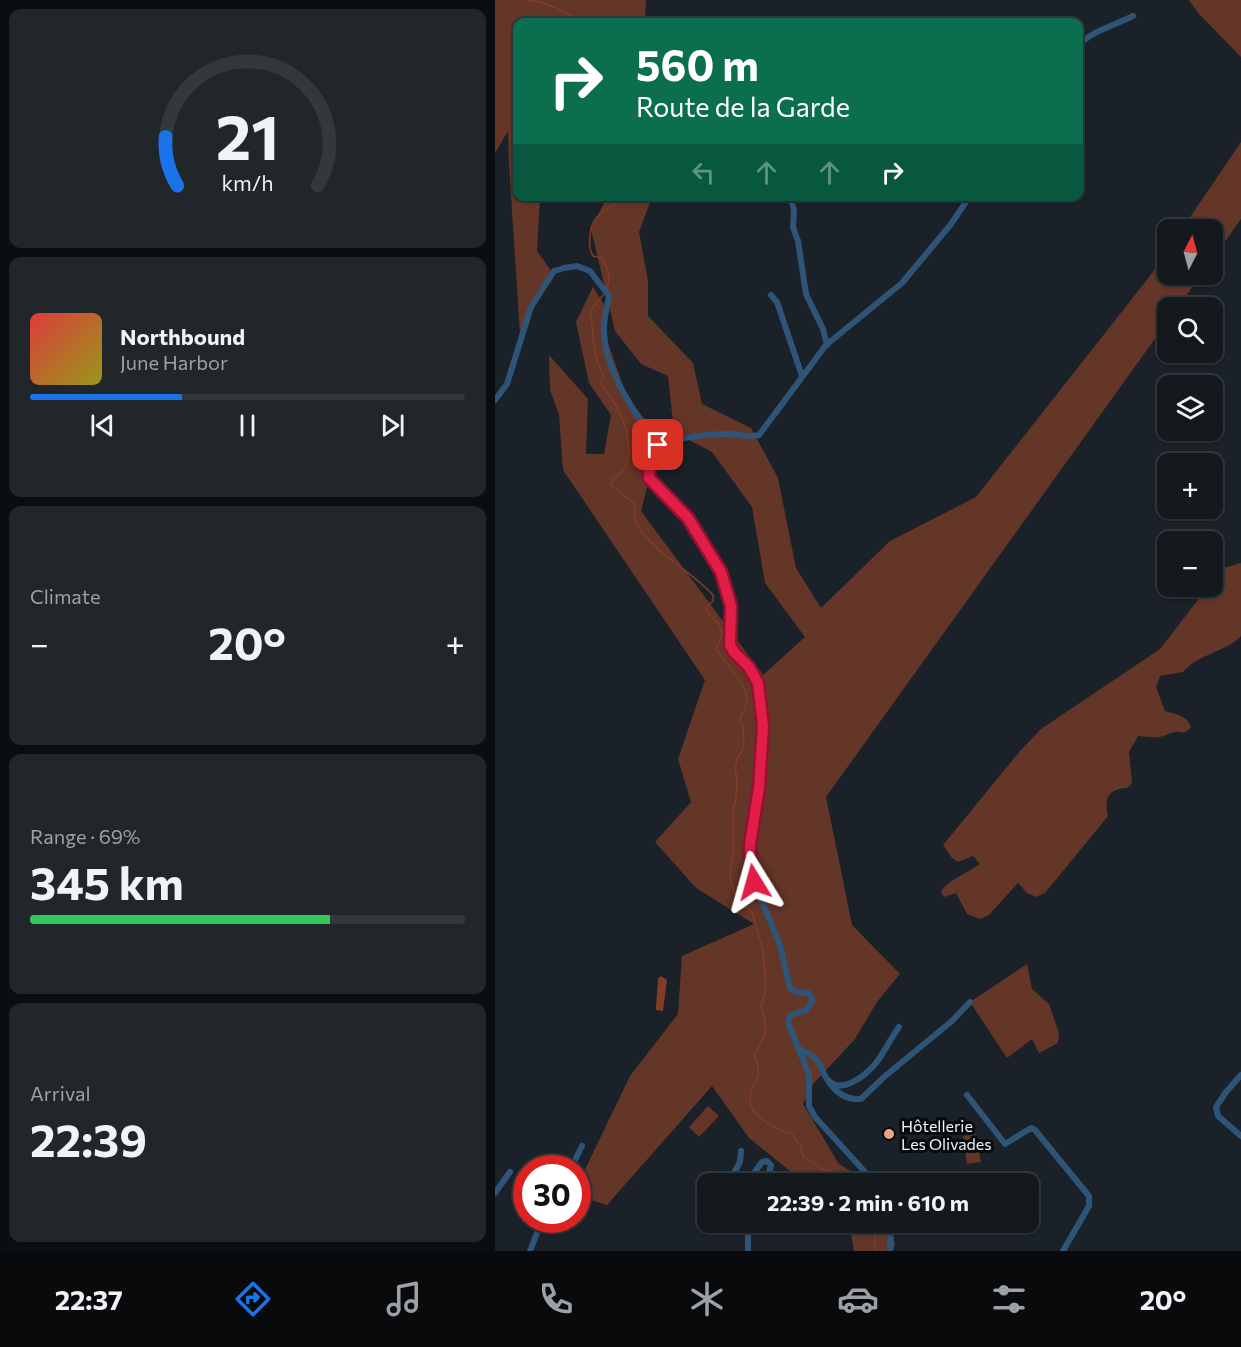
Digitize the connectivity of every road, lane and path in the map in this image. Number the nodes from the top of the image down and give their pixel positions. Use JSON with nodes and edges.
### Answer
{"nodes":[{"id":1,"x":1133,"y":16,"type":"dead end"},
{"id":2,"x":1083,"y":41,"type":"edge"},
{"id":3,"x":792,"y":201,"type":"edge"},
{"id":4,"x":967,"y":201,"type":"edge"},
{"id":5,"x":771,"y":295,"type":"dead end"},
{"id":6,"x":827,"y":345,"type":"junction"},
{"id":7,"x":803,"y":376,"type":"junction"},
{"id":8,"x":495,"y":400,"type":"edge"},
{"id":9,"x":658,"y":445,"type":"junction"},
{"id":10,"x":970,"y":1002,"type":"dead end"},
{"id":11,"x":899,"y":1027,"type":"dead end"},
{"id":12,"x":801,"y":1049,"type":"junction"},
{"id":13,"x":1241,"y":1075,"type":"edge"},
{"id":14,"x":829,"y":1082,"type":"junction"},
{"id":15,"x":967,"y":1095,"type":"dead end"},
{"id":16,"x":1241,"y":1136,"type":"edge"},
{"id":17,"x":582,"y":1146,"type":"dead end"},
{"id":18,"x":741,"y":1151,"type":"dead end"},
{"id":19,"x":578,"y":1155,"type":"edge"},
{"id":20,"x":510,"y":1172,"type":"dead end"},
{"id":21,"x":734,"y":1173,"type":"edge"},
{"id":22,"x":754,"y":1173,"type":"edge"},
{"id":23,"x":770,"y":1173,"type":"edge"},
{"id":24,"x":866,"y":1173,"type":"edge"},
{"id":25,"x":495,"y":1193,"type":"edge"},
{"id":26,"x":537,"y":1233,"type":"edge"},
{"id":27,"x":749,"y":1233,"type":"edge"},
{"id":28,"x":891,"y":1233,"type":"edge"},
{"id":29,"x":530,"y":1251,"type":"edge"},
{"id":30,"x":748,"y":1251,"type":"edge"},
{"id":31,"x":890,"y":1251,"type":"edge"},
{"id":32,"x":1063,"y":1251,"type":"edge"}],
"edges":[{"from":1,"to":2,"type":"street"},
{"from":3,"to":6,"type":"street"},
{"from":4,"to":6,"type":"street"},
{"from":5,"to":7,"type":"street"},
{"from":6,"to":7,"type":"street"},
{"from":7,"to":9,"type":"street"},
{"from":8,"to":9,"type":"street"},
{"from":9,"to":12,"type":"street"},
{"from":10,"to":14,"type":"street"},
{"from":11,"to":14,"type":"street"},
{"from":12,"to":14,"type":"street"},
{"from":12,"to":24,"type":"street"},
{"from":13,"to":16,"type":"street"},
{"from":15,"to":32,"type":"street"},
{"from":17,"to":19,"type":"street"},
{"from":18,"to":21,"type":"street"},
{"from":20,"to":25,"type":"street"},
{"from":22,"to":23,"type":"street"},
{"from":26,"to":29,"type":"street"},
{"from":27,"to":30,"type":"street"},
{"from":28,"to":31,"type":"street"}]}
